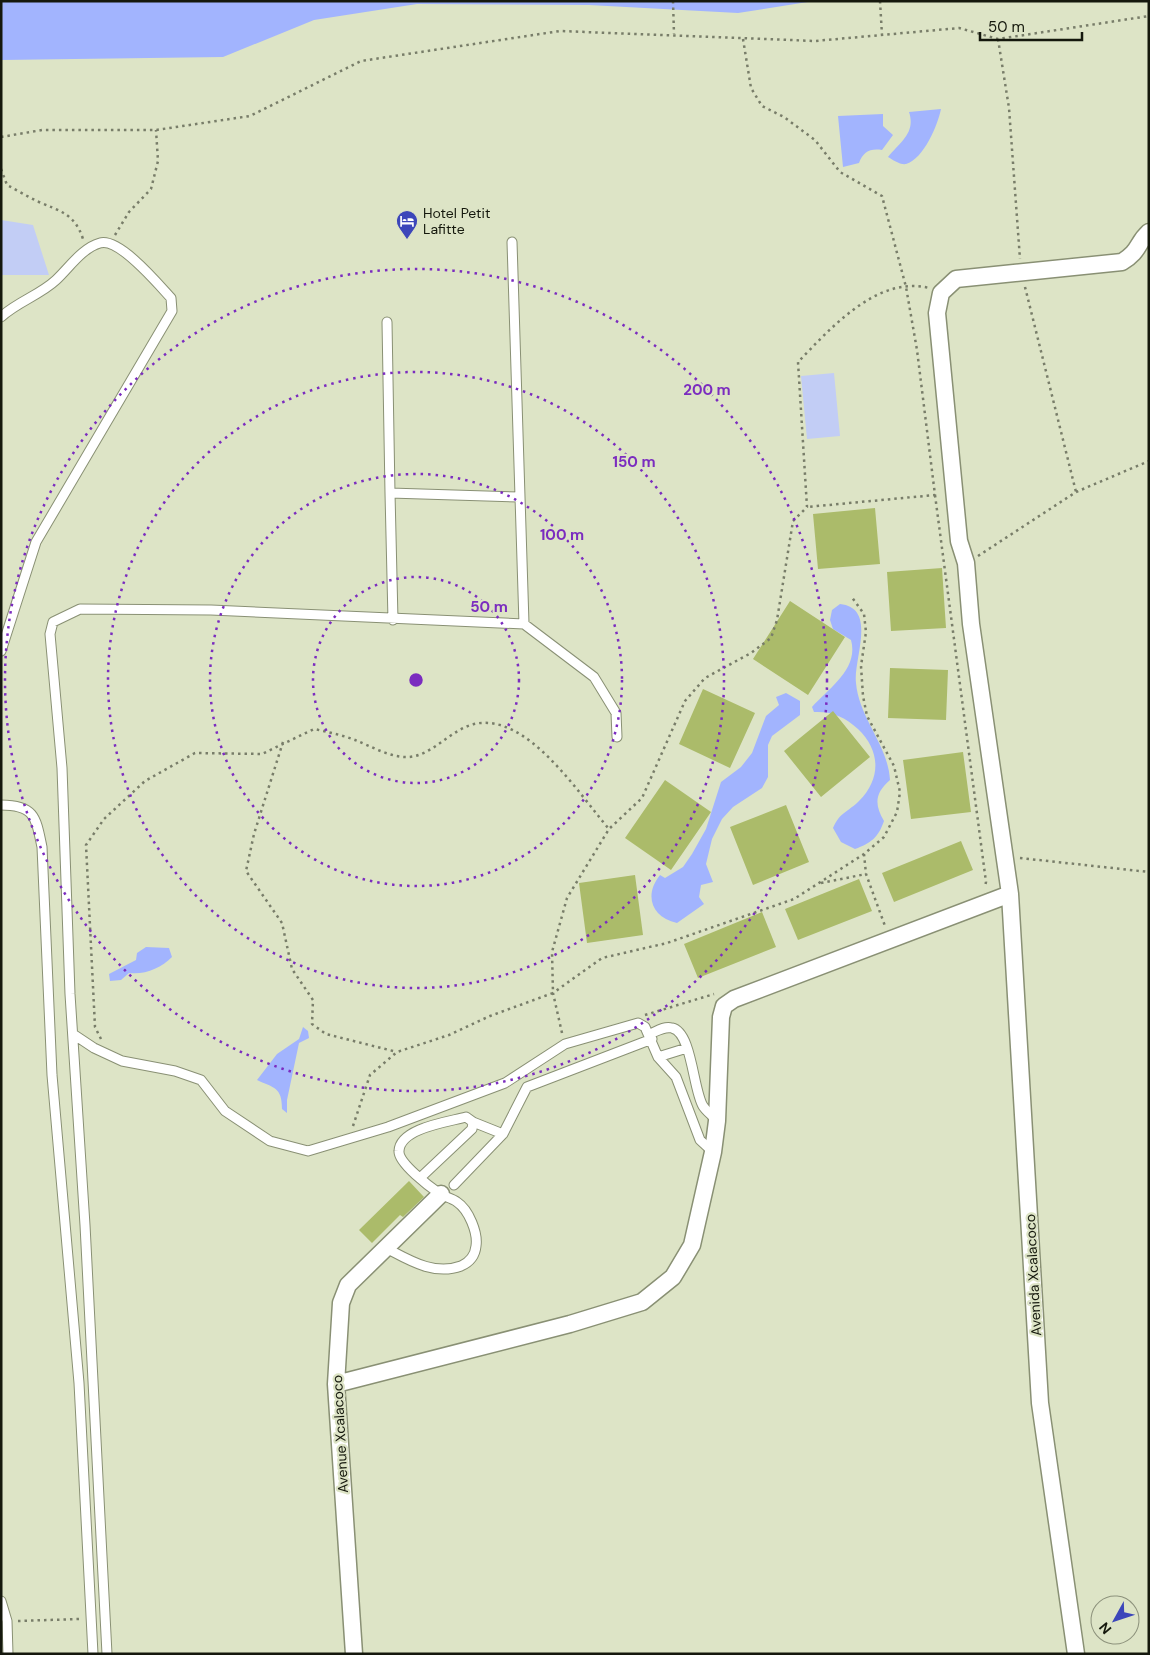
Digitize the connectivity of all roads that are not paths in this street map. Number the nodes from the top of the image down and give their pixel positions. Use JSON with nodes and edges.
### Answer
{"nodes":[{"id":1,"x":1149,"y":232,"type":"edge"},
{"id":2,"x":512,"y":242,"type":"dead end"},
{"id":3,"x":1,"y":317,"type":"edge"},
{"id":4,"x":387,"y":322,"type":"dead end"},
{"id":5,"x":390,"y":493,"type":"junction"},
{"id":6,"x":520,"y":497,"type":"junction"},
{"id":7,"x":393,"y":620,"type":"junction"},
{"id":8,"x":524,"y":624,"type":"junction"},
{"id":9,"x":1,"y":651,"type":"edge"},
{"id":10,"x":617,"y":737,"type":"dead end"},
{"id":11,"x":1,"y":805,"type":"edge"},
{"id":12,"x":1010,"y":894,"type":"junction"},
{"id":13,"x":73,"y":1034,"type":"junction"},
{"id":14,"x":651,"y":1036,"type":"junction"},
{"id":15,"x":687,"y":1048,"type":"junction"},
{"id":16,"x":658,"y":1057,"type":"junction"},
{"id":17,"x":717,"y":1121,"type":"junction"},
{"id":18,"x":473,"y":1122,"type":"junction"},
{"id":19,"x":503,"y":1134,"type":"junction"},
{"id":20,"x":713,"y":1152,"type":"junction"},
{"id":21,"x":420,"y":1178,"type":"junction"},
{"id":22,"x":447,"y":1190,"type":"junction"},
{"id":23,"x":386,"y":1248,"type":"junction"},
{"id":24,"x":336,"y":1384,"type":"junction"},
{"id":25,"x":1,"y":1601,"type":"edge"},
{"id":26,"x":8,"y":1654,"type":"edge"},
{"id":27,"x":94,"y":1654,"type":"edge"},
{"id":28,"x":107,"y":1654,"type":"edge"},
{"id":29,"x":354,"y":1654,"type":"edge"},
{"id":30,"x":1076,"y":1654,"type":"edge"}],
"edges":[{"from":1,"to":12,"type":"street","name":"Avenida Xcalacoco"},
{"from":2,"to":6,"type":"lane"},
{"from":3,"to":9,"type":"lane"},
{"from":4,"to":5,"type":"lane"},
{"from":5,"to":6,"type":"lane"},
{"from":5,"to":7,"type":"lane"},
{"from":6,"to":8,"type":"lane"},
{"from":7,"to":8,"type":"lane"},
{"from":7,"to":13,"type":"lane"},
{"from":8,"to":10,"type":"lane"},
{"from":11,"to":27,"type":"lane"},
{"from":12,"to":17,"type":"street"},
{"from":12,"to":30,"type":"street","name":"Avenida Xcalacoco"},
{"from":13,"to":14,"type":"lane"},
{"from":13,"to":28,"type":"lane"},
{"from":14,"to":15,"type":"lane"},
{"from":14,"to":16,"type":"lane"},
{"from":14,"to":19,"type":"lane"},
{"from":15,"to":16,"type":"lane"},
{"from":15,"to":17,"type":"lane"},
{"from":16,"to":20,"type":"lane"},
{"from":17,"to":20,"type":"street"},
{"from":18,"to":19,"type":"lane"},
{"from":18,"to":21,"type":"lane"},
{"from":18,"to":21,"type":"lane"},
{"from":19,"to":22,"type":"lane"},
{"from":20,"to":24,"type":"street"},
{"from":21,"to":22,"type":"lane"},
{"from":22,"to":23,"type":"street","name":"Avenue Xcalacoco"},
{"from":22,"to":23,"type":"lane"},
{"from":23,"to":24,"type":"street","name":"Avenue Xcalacoco"},
{"from":24,"to":29,"type":"street","name":"Avenue Xcalacoco"},
{"from":25,"to":26,"type":"lane"}]}
